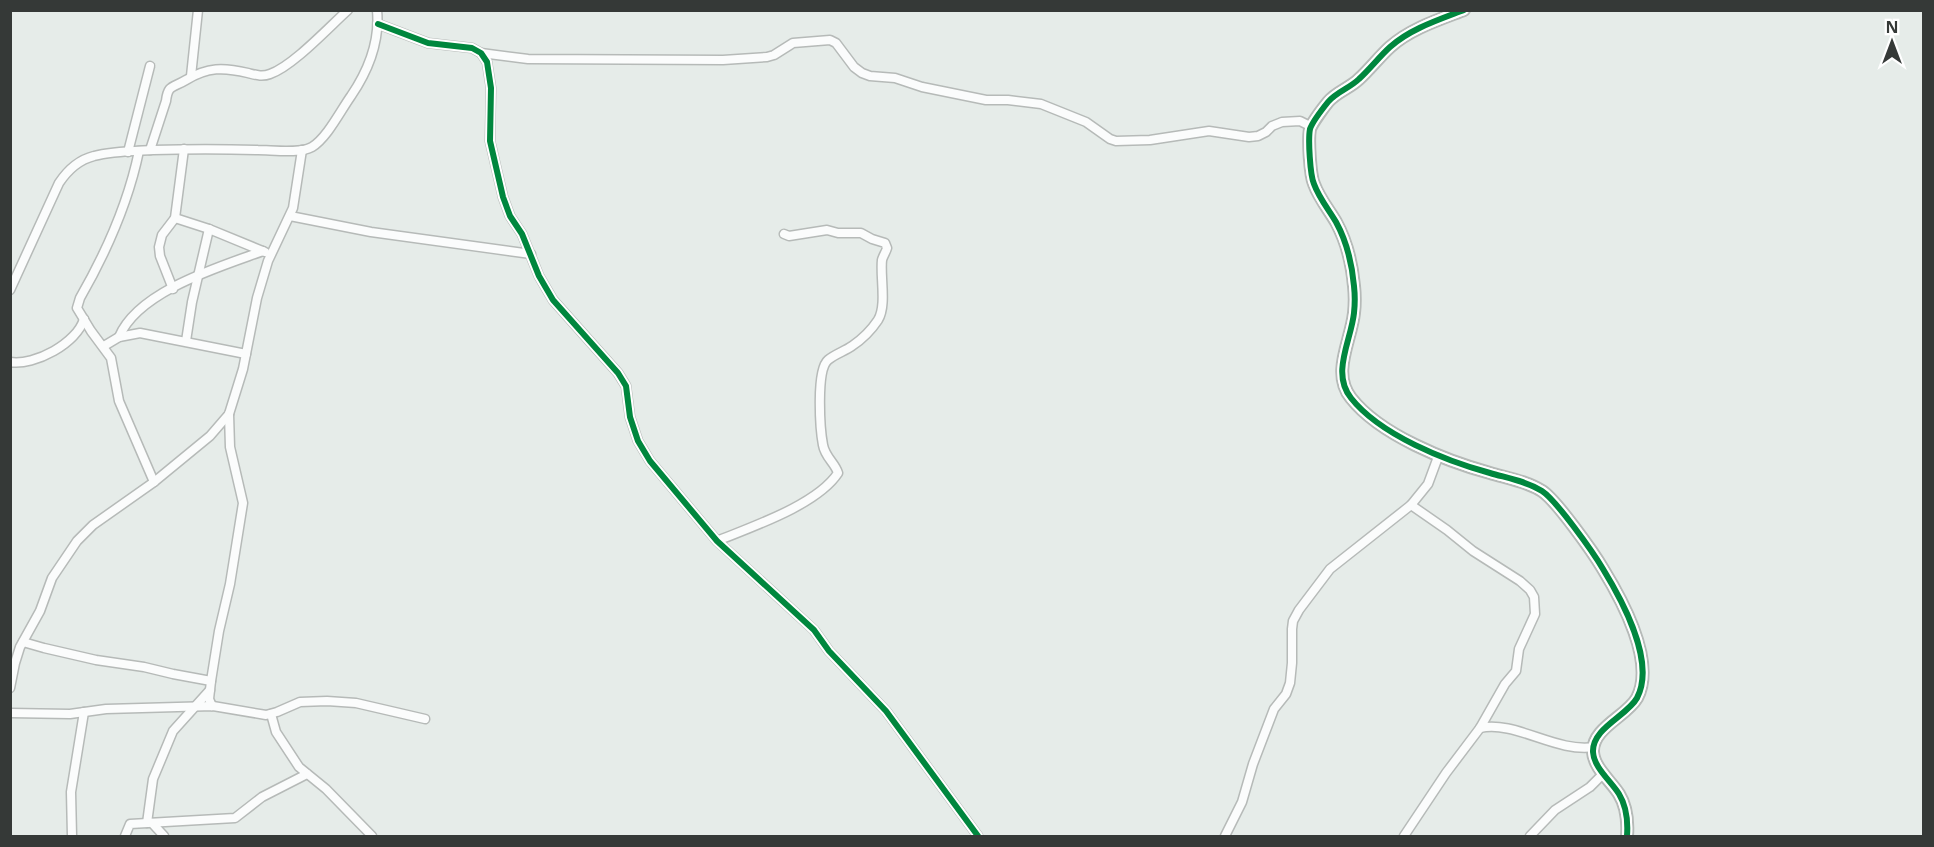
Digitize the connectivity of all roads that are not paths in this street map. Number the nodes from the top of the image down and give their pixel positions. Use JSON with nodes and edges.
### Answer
{"nodes":[{"id":1,"x":198,"y":10,"type":"edge"},
{"id":2,"x":348,"y":10,"type":"edge"},
{"id":3,"x":377,"y":10,"type":"edge"},
{"id":4,"x":1464,"y":10,"type":"edge"},
{"id":5,"x":378,"y":24,"type":"junction"},
{"id":6,"x":480,"y":53,"type":"junction"},
{"id":7,"x":150,"y":66,"type":"dead end"},
{"id":8,"x":191,"y":76,"type":"junction"},
{"id":9,"x":1310,"y":129,"type":"junction"},
{"id":10,"x":184,"y":149,"type":"junction"},
{"id":11,"x":150,"y":150,"type":"junction"},
{"id":12,"x":302,"y":150,"type":"junction"},
{"id":13,"x":140,"y":151,"type":"junction"},
{"id":14,"x":128,"y":152,"type":"junction"},
{"id":15,"x":290,"y":216,"type":"junction"},
{"id":16,"x":175,"y":218,"type":"junction"},
{"id":17,"x":209,"y":229,"type":"junction"},
{"id":18,"x":784,"y":234,"type":"dead end"},
{"id":19,"x":267,"y":253,"type":"junction"},
{"id":20,"x":531,"y":254,"type":"junction"},
{"id":21,"x":199,"y":274,"type":"junction"},
{"id":22,"x":173,"y":289,"type":"junction"},
{"id":23,"x":10,"y":290,"type":"edge"},
{"id":24,"x":84,"y":319,"type":"junction"},
{"id":25,"x":81,"y":329,"type":"junction"},
{"id":26,"x":91,"y":331,"type":"junction"},
{"id":27,"x":119,"y":338,"type":"junction"},
{"id":28,"x":186,"y":341,"type":"junction"},
{"id":29,"x":104,"y":346,"type":"junction"},
{"id":30,"x":246,"y":354,"type":"junction"},
{"id":31,"x":10,"y":362,"type":"edge"},
{"id":32,"x":229,"y":414,"type":"junction"},
{"id":33,"x":1438,"y":457,"type":"junction"},
{"id":34,"x":154,"y":482,"type":"junction"},
{"id":35,"x":1411,"y":505,"type":"junction"},
{"id":36,"x":717,"y":540,"type":"junction"},
{"id":37,"x":23,"y":642,"type":"junction"},
{"id":38,"x":211,"y":685,"type":"junction"},
{"id":39,"x":10,"y":688,"type":"edge"},
{"id":40,"x":212,"y":706,"type":"junction"},
{"id":41,"x":193,"y":707,"type":"junction"},
{"id":42,"x":84,"y":712,"type":"junction"},
{"id":43,"x":10,"y":714,"type":"edge"},
{"id":44,"x":271,"y":714,"type":"junction"},
{"id":45,"x":425,"y":719,"type":"dead end"},
{"id":46,"x":1480,"y":728,"type":"junction"},
{"id":47,"x":1594,"y":747,"type":"junction"},
{"id":48,"x":1604,"y":773,"type":"junction"},
{"id":49,"x":307,"y":774,"type":"junction"},
{"id":50,"x":149,"y":823,"type":"junction"},
{"id":51,"x":72,"y":837,"type":"edge"},
{"id":52,"x":125,"y":837,"type":"edge"},
{"id":53,"x":164,"y":837,"type":"edge"},
{"id":54,"x":372,"y":837,"type":"edge"},
{"id":55,"x":978,"y":837,"type":"edge"},
{"id":56,"x":1225,"y":837,"type":"edge"},
{"id":57,"x":1404,"y":837,"type":"edge"},
{"id":58,"x":1530,"y":837,"type":"edge"},
{"id":59,"x":1627,"y":837,"type":"edge"}],
"edges":[{"from":1,"to":8,"type":"street"},
{"from":2,"to":8,"type":"street"},
{"from":3,"to":5,"type":"street"},
{"from":4,"to":9,"type":"street"},
{"from":5,"to":6,"type":"street"},
{"from":5,"to":12,"type":"street"},
{"from":6,"to":9,"type":"street"},
{"from":6,"to":20,"type":"street"},
{"from":7,"to":14,"type":"street"},
{"from":8,"to":11,"type":"street"},
{"from":9,"to":33,"type":"street"},
{"from":10,"to":11,"type":"street"},
{"from":10,"to":12,"type":"street"},
{"from":10,"to":16,"type":"street"},
{"from":11,"to":13,"type":"street"},
{"from":12,"to":15,"type":"street"},
{"from":13,"to":14,"type":"street"},
{"from":13,"to":24,"type":"street"},
{"from":14,"to":23,"type":"street"},
{"from":15,"to":19,"type":"street"},
{"from":15,"to":20,"type":"street"},
{"from":16,"to":17,"type":"street"},
{"from":16,"to":22,"type":"street"},
{"from":17,"to":19,"type":"street"},
{"from":17,"to":21,"type":"street"},
{"from":18,"to":36,"type":"street"},
{"from":19,"to":21,"type":"street"},
{"from":19,"to":30,"type":"street"},
{"from":20,"to":36,"type":"street"},
{"from":21,"to":22,"type":"street"},
{"from":21,"to":28,"type":"street"},
{"from":22,"to":27,"type":"street"},
{"from":24,"to":25,"type":"street"},
{"from":24,"to":26,"type":"street"},
{"from":25,"to":26,"type":"street"},
{"from":25,"to":31,"type":"street"},
{"from":26,"to":29,"type":"street"},
{"from":27,"to":28,"type":"street"},
{"from":27,"to":29,"type":"street"},
{"from":28,"to":30,"type":"street"},
{"from":29,"to":34,"type":"street"},
{"from":30,"to":32,"type":"street"},
{"from":32,"to":34,"type":"street"},
{"from":32,"to":38,"type":"street"},
{"from":33,"to":35,"type":"street"},
{"from":33,"to":47,"type":"street"},
{"from":34,"to":37,"type":"street"},
{"from":35,"to":46,"type":"street"},
{"from":35,"to":56,"type":"street"},
{"from":36,"to":55,"type":"street"},
{"from":37,"to":38,"type":"street"},
{"from":37,"to":39,"type":"street"},
{"from":38,"to":40,"type":"street"},
{"from":38,"to":41,"type":"street"},
{"from":40,"to":41,"type":"street"},
{"from":40,"to":44,"type":"street"},
{"from":41,"to":42,"type":"street"},
{"from":41,"to":50,"type":"street"},
{"from":42,"to":43,"type":"street"},
{"from":42,"to":51,"type":"street"},
{"from":44,"to":45,"type":"street"},
{"from":44,"to":49,"type":"street"},
{"from":46,"to":47,"type":"street"},
{"from":46,"to":57,"type":"street"},
{"from":47,"to":48,"type":"street"},
{"from":48,"to":58,"type":"street"},
{"from":48,"to":59,"type":"street"},
{"from":49,"to":50,"type":"street"},
{"from":49,"to":54,"type":"street"},
{"from":50,"to":52,"type":"street"},
{"from":50,"to":53,"type":"street"}]}
